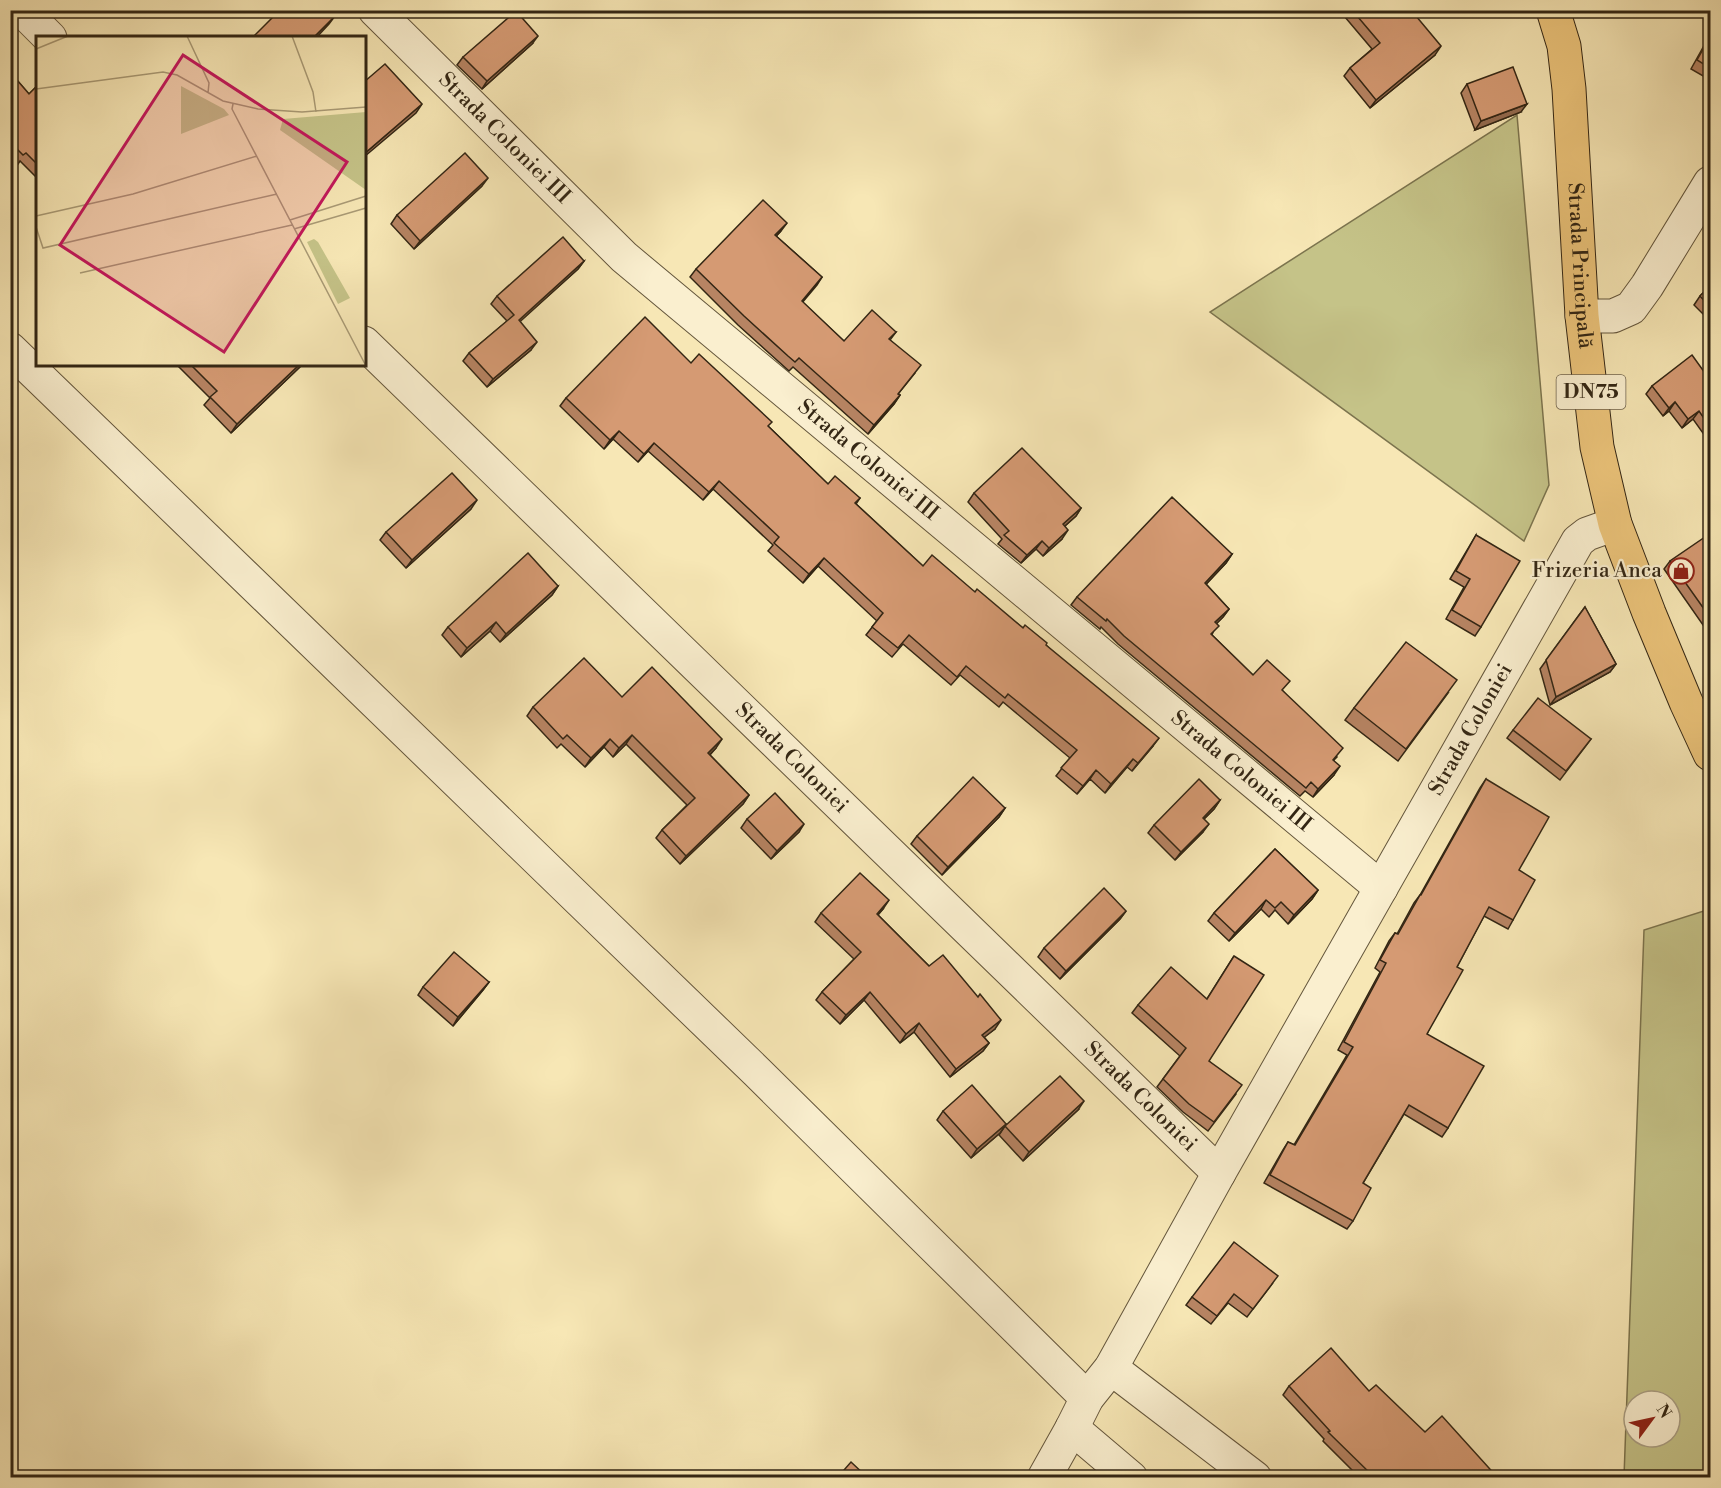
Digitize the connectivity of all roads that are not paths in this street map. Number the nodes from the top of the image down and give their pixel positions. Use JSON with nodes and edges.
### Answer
{"nodes":[{"id":1,"x":22,"y":10,"type":"edge"},
{"id":2,"x":375,"y":10,"type":"edge"},
{"id":3,"x":1553,"y":10,"type":"edge"},
{"id":4,"x":48,"y":36,"type":"edge"},
{"id":5,"x":1710,"y":183,"type":"edge"},
{"id":6,"x":1582,"y":316,"type":"junction"},
{"id":7,"x":366,"y":345,"type":"edge"},
{"id":8,"x":10,"y":348,"type":"edge"},
{"id":9,"x":1615,"y":524,"type":"junction"},
{"id":10,"x":1710,"y":754,"type":"edge"},
{"id":11,"x":1381,"y":888,"type":"junction"},
{"id":12,"x":1219,"y":1173,"type":"junction"},
{"id":13,"x":1111,"y":1368,"type":"junction"},
{"id":14,"x":1087,"y":1398,"type":"junction"},
{"id":15,"x":1072,"y":1428,"type":"junction"},
{"id":16,"x":1044,"y":1478,"type":"edge"},
{"id":17,"x":1131,"y":1478,"type":"edge"},
{"id":18,"x":1256,"y":1478,"type":"edge"}],
"edges":[{"from":1,"to":4,"type":"street"},
{"from":2,"to":11,"type":"street","name":"Strada Coloniei III"},
{"from":3,"to":6,"type":"main road","name":"Strada Principală","number":"DN75"},
{"from":5,"to":6,"type":"street"},
{"from":6,"to":9,"type":"main road","name":"Strada Principală","number":"DN75"},
{"from":7,"to":12,"type":"street","name":"Strada Coloniei"},
{"from":8,"to":14,"type":"street"},
{"from":9,"to":10,"type":"main road","name":"Strada Principală","number":"DN75"},
{"from":9,"to":11,"type":"street","name":"Strada Coloniei"},
{"from":11,"to":12,"type":"street","name":"Strada Coloniei"},
{"from":12,"to":13,"type":"street","name":"Strada Coloniei"},
{"from":13,"to":14,"type":"street","name":"Strada Coloniei"},
{"from":13,"to":18,"type":"street"},
{"from":14,"to":15,"type":"street","name":"Strada Coloniei"},
{"from":15,"to":16,"type":"street","name":"Strada Coloniei"},
{"from":15,"to":17,"type":"street"}]}
